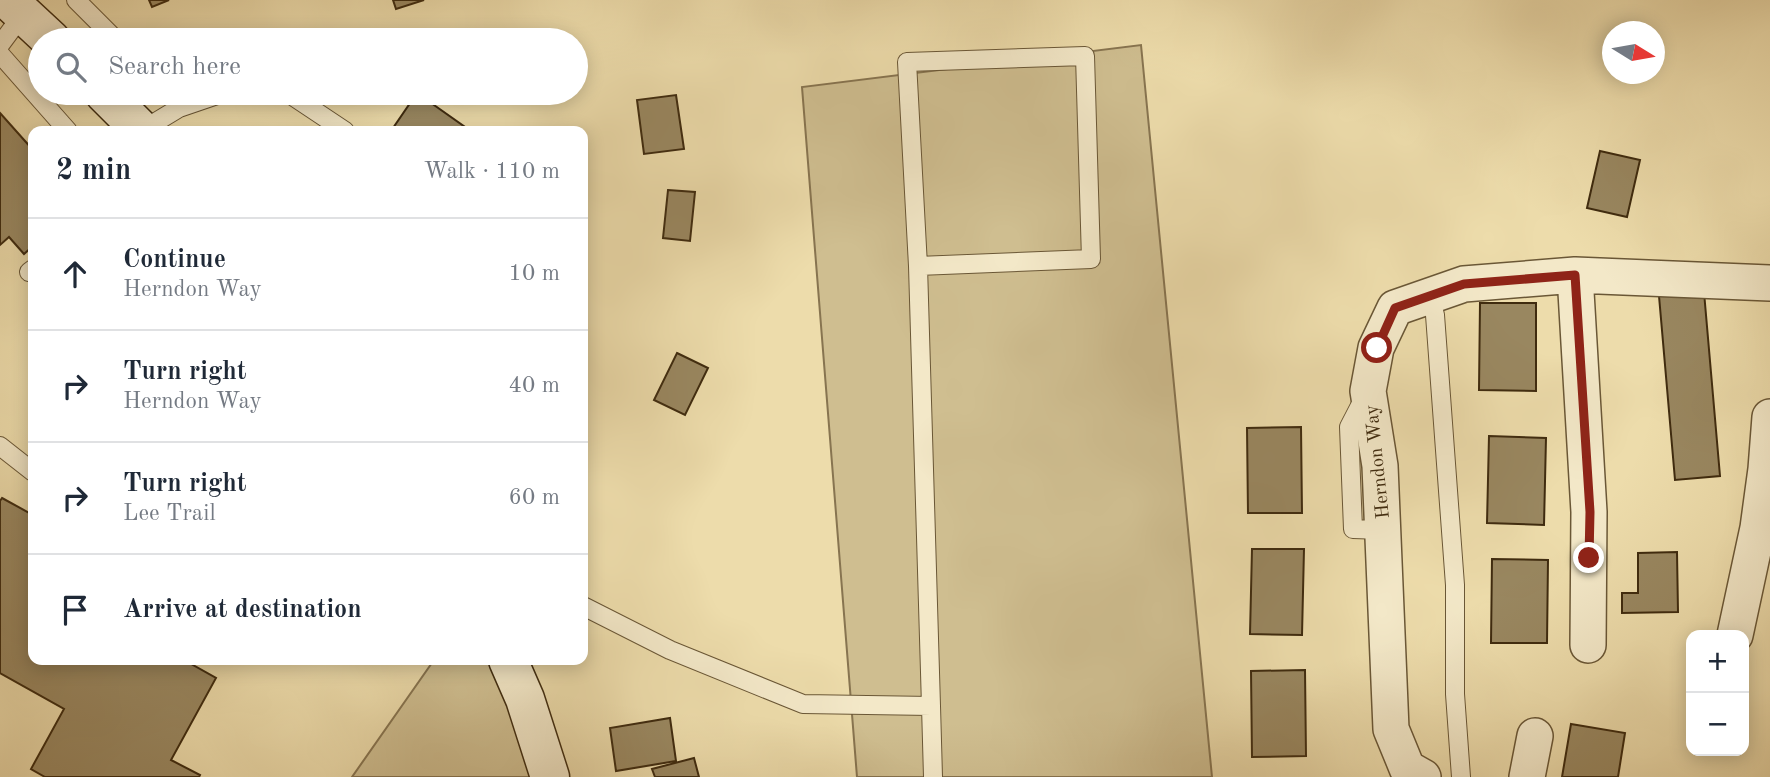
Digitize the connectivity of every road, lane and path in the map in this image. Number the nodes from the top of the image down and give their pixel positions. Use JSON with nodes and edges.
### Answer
{"nodes":[{"id":1,"x":76,"y":0,"type":"edge"},
{"id":2,"x":16,"y":7,"type":"edge"},
{"id":3,"x":38,"y":28,"type":"edge"},
{"id":4,"x":104,"y":28,"type":"edge"},
{"id":5,"x":0,"y":45,"type":"edge"},
{"id":6,"x":0,"y":54,"type":"edge"},
{"id":7,"x":28,"y":86,"type":"edge"},
{"id":8,"x":45,"y":105,"type":"edge"},
{"id":9,"x":116,"y":105,"type":"edge"},
{"id":10,"x":187,"y":105,"type":"edge"},
{"id":11,"x":306,"y":105,"type":"edge"},
{"id":12,"x":64,"y":126,"type":"edge"},
{"id":13,"x":136,"y":126,"type":"edge"},
{"id":14,"x":149,"y":126,"type":"edge"},
{"id":15,"x":338,"y":126,"type":"edge"},
{"id":16,"x":918,"y":266,"type":"junction"},
{"id":17,"x":1575,"y":275,"type":"junction"},
{"id":18,"x":1770,"y":283,"type":"edge"},
{"id":19,"x":1430,"y":296,"type":"junction"},
{"id":20,"x":1770,"y":417,"type":"edge"},
{"id":21,"x":0,"y":446,"type":"edge"},
{"id":22,"x":28,"y":468,"type":"edge"},
{"id":23,"x":588,"y":609,"type":"edge"},
{"id":24,"x":1736,"y":630,"type":"edge"},
{"id":25,"x":1588,"y":645,"type":"dead end"},
{"id":26,"x":510,"y":665,"type":"edge"},
{"id":27,"x":931,"y":706,"type":"junction"},
{"id":28,"x":1535,"y":736,"type":"dead end"},
{"id":29,"x":550,"y":777,"type":"edge"},
{"id":30,"x":933,"y":777,"type":"edge"},
{"id":31,"x":1423,"y":777,"type":"edge"},
{"id":32,"x":1461,"y":777,"type":"edge"},
{"id":33,"x":1527,"y":777,"type":"edge"}],
"edges":[{"from":1,"to":4,"type":"lane"},
{"from":2,"to":3,"type":"street"},
{"from":2,"to":5,"type":"lane"},
{"from":6,"to":7,"type":"lane"},
{"from":8,"to":12,"type":"lane"},
{"from":9,"to":13,"type":"street"},
{"from":10,"to":14,"type":"lane"},
{"from":11,"to":15,"type":"lane"},
{"from":16,"to":16,"type":"lane"},
{"from":16,"to":27,"type":"lane"},
{"from":17,"to":18,"type":"street","name":"Herndon Way"},
{"from":17,"to":19,"type":"street","name":"Herndon Way"},
{"from":17,"to":25,"type":"street"},
{"from":19,"to":31,"type":"street","name":"Herndon Way"},
{"from":19,"to":32,"type":"lane"},
{"from":20,"to":24,"type":"street"},
{"from":21,"to":22,"type":"lane"},
{"from":23,"to":27,"type":"lane"},
{"from":26,"to":29,"type":"street"},
{"from":27,"to":30,"type":"lane"},
{"from":28,"to":33,"type":"street"}]}
